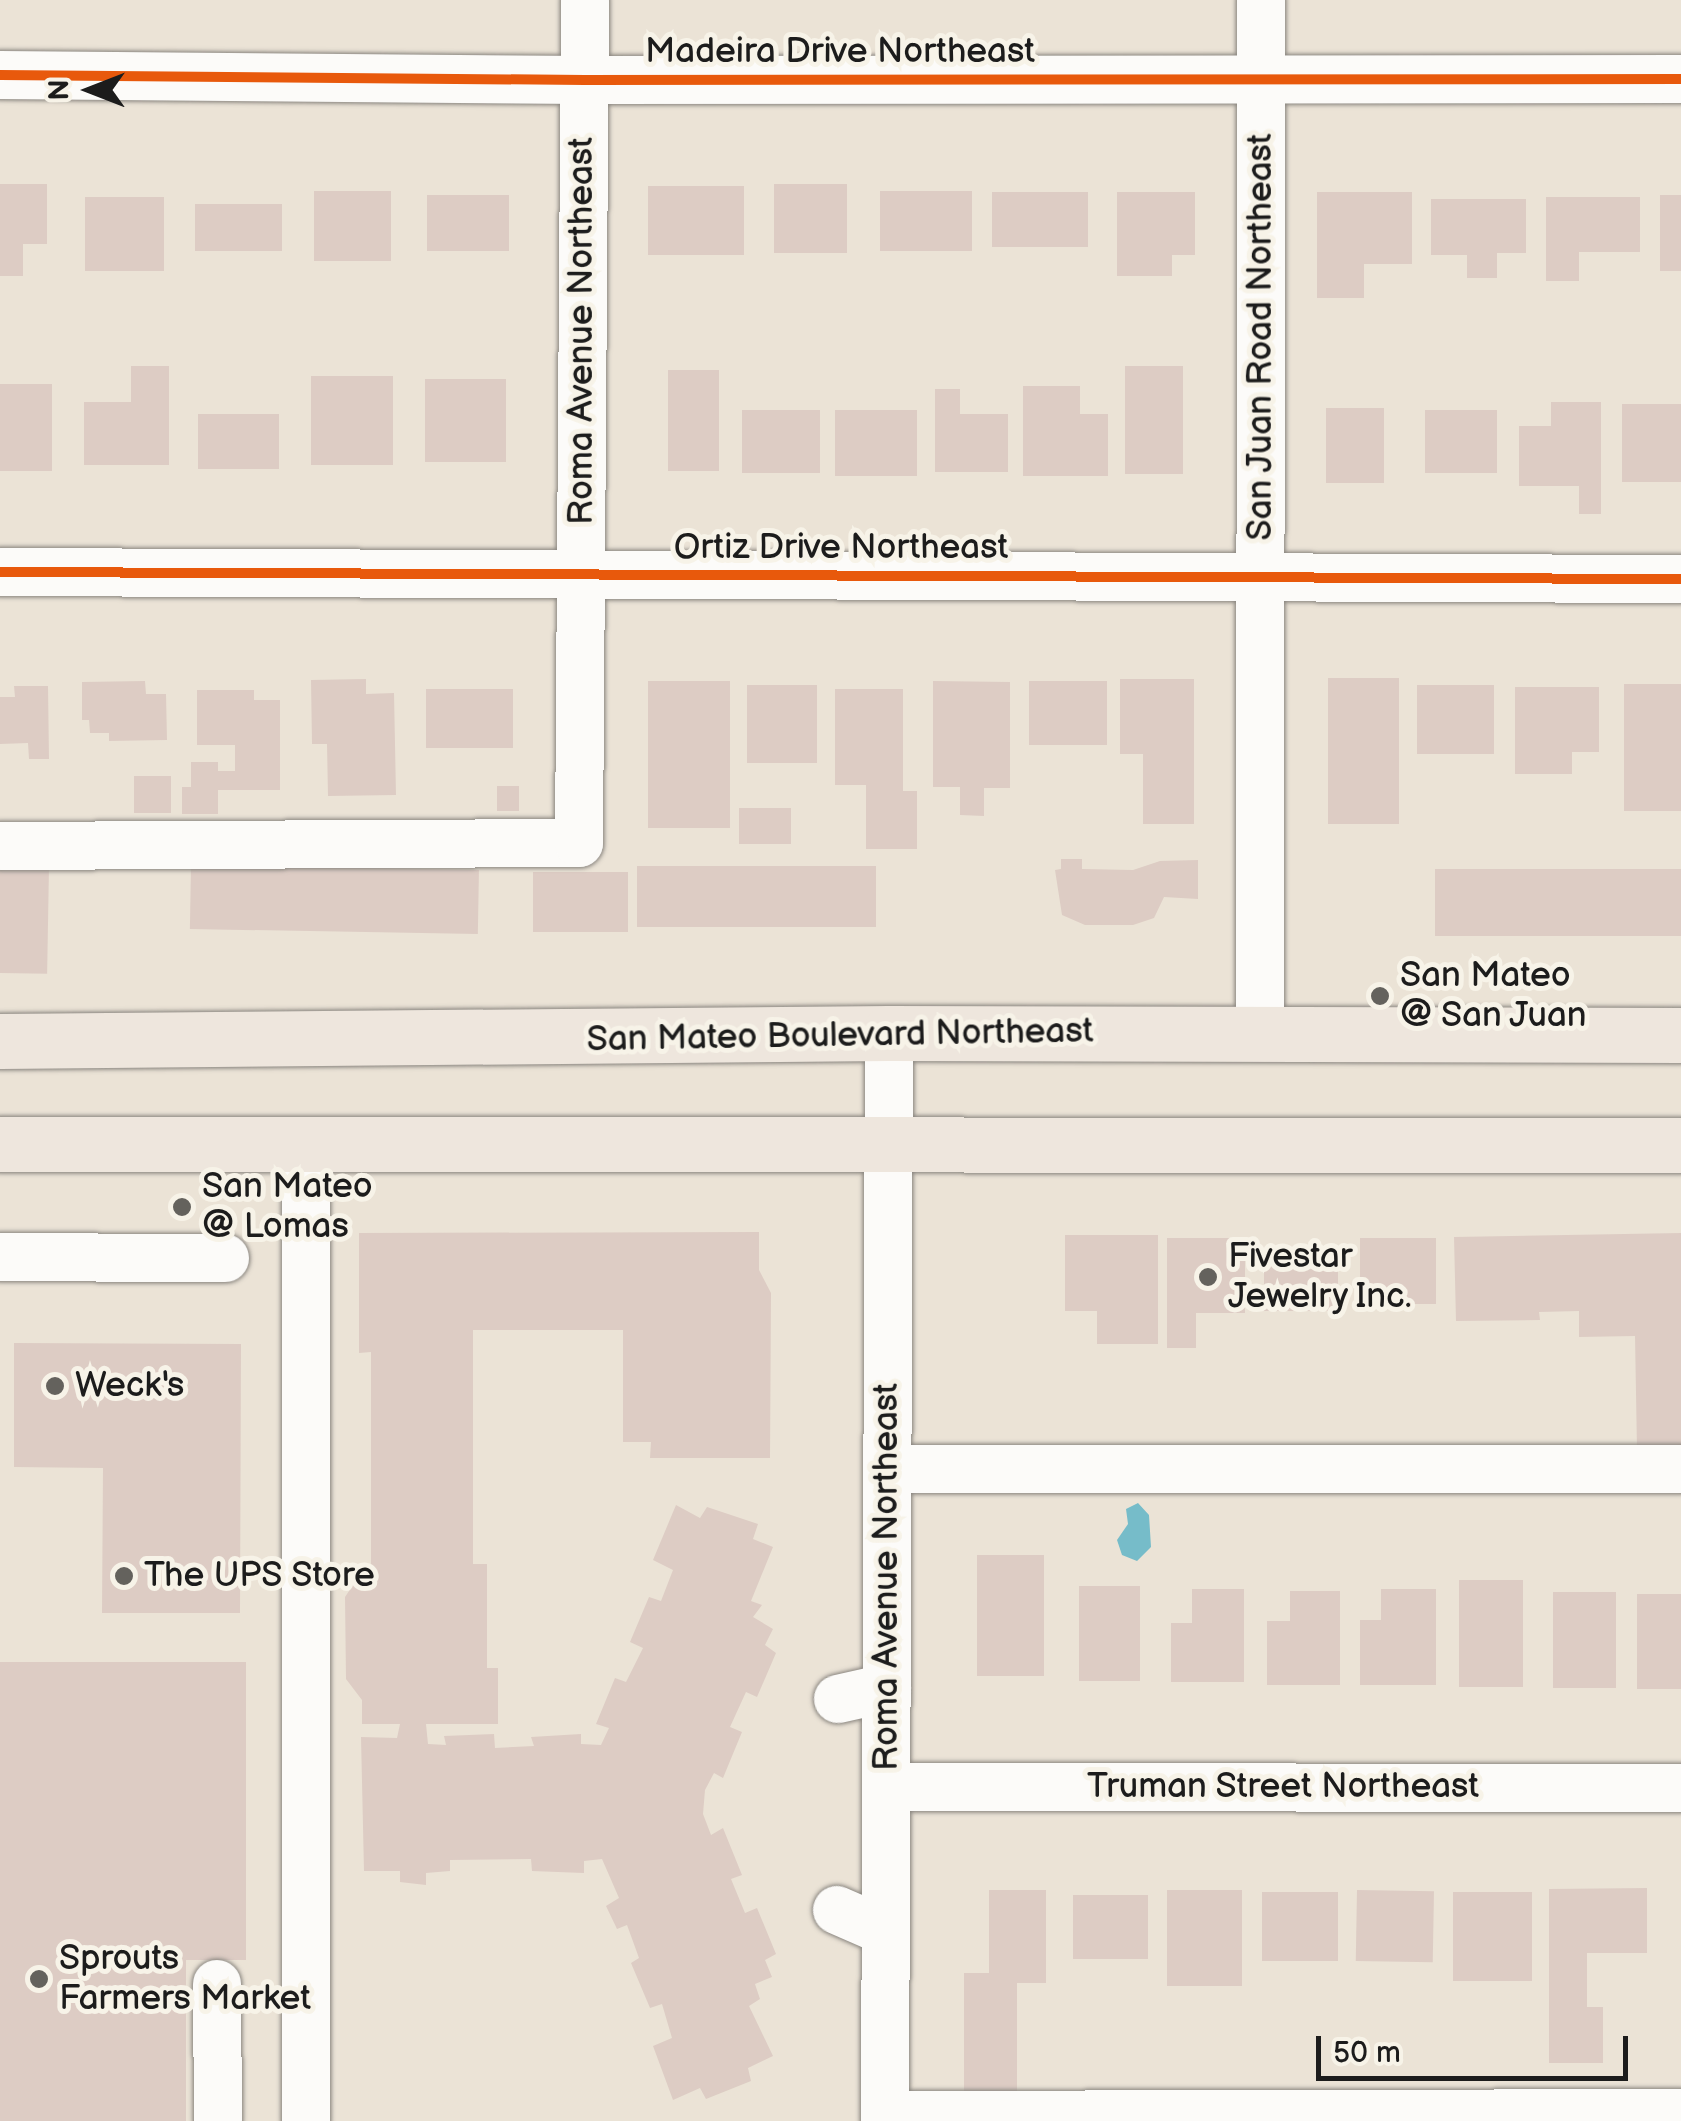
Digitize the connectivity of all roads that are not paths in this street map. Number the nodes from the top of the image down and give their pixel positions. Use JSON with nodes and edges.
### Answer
{"nodes":[{"id":1,"x":584,"y":0,"type":"edge"},
{"id":2,"x":1261,"y":0,"type":"edge"},
{"id":3,"x":0,"y":75,"type":"edge"},
{"id":4,"x":1261,"y":78,"type":"junction"},
{"id":5,"x":1681,"y":79,"type":"edge"},
{"id":6,"x":584,"y":80,"type":"junction"},
{"id":7,"x":0,"y":572,"type":"edge"},
{"id":8,"x":580,"y":574,"type":"junction"},
{"id":9,"x":1261,"y":578,"type":"junction"},
{"id":10,"x":1681,"y":578,"type":"edge"},
{"id":11,"x":0,"y":846,"type":"edge"},
{"id":12,"x":889,"y":1033,"type":"junction"},
{"id":13,"x":1260,"y":1034,"type":"junction"},
{"id":14,"x":1681,"y":1035,"type":"edge"},
{"id":15,"x":0,"y":1041,"type":"edge"},
{"id":16,"x":0,"y":1144,"type":"edge"},
{"id":17,"x":306,"y":1144,"type":"junction"},
{"id":18,"x":1681,"y":1145,"type":"edge"},
{"id":19,"x":888,"y":1146,"type":"junction"},
{"id":20,"x":0,"y":1257,"type":"edge"},
{"id":21,"x":226,"y":1258,"type":"dead end"},
{"id":22,"x":887,"y":1469,"type":"junction"},
{"id":23,"x":1681,"y":1469,"type":"edge"},
{"id":24,"x":887,"y":1688,"type":"junction"},
{"id":25,"x":838,"y":1699,"type":"dead end"},
{"id":26,"x":886,"y":1787,"type":"junction"},
{"id":27,"x":1681,"y":1788,"type":"edge"},
{"id":28,"x":837,"y":1910,"type":"dead end"},
{"id":29,"x":885,"y":1931,"type":"junction"},
{"id":30,"x":217,"y":1984,"type":"dead end"},
{"id":31,"x":1681,"y":2113,"type":"edge"},
{"id":32,"x":884,"y":2118,"type":"edge"},
{"id":33,"x":218,"y":2121,"type":"edge"},
{"id":34,"x":306,"y":2121,"type":"edge"}],
"edges":[{"from":1,"to":6,"type":"street","name":"Roma Avenue Northeast"},
{"from":2,"to":4,"type":"street","name":"San Juan Road Northeast"},
{"from":3,"to":6,"type":"street","name":"Madeira Drive Northeast"},
{"from":4,"to":5,"type":"street","name":"Madeira Drive Northeast"},
{"from":4,"to":6,"type":"street","name":"Madeira Drive Northeast"},
{"from":4,"to":9,"type":"street","name":"San Juan Road Northeast"},
{"from":6,"to":8,"type":"street","name":"Roma Avenue Northeast"},
{"from":7,"to":8,"type":"street","name":"Ortiz Drive Northeast"},
{"from":8,"to":9,"type":"street","name":"Ortiz Drive Northeast"},
{"from":8,"to":11,"type":"street","name":"Roma Avenue Northeast"},
{"from":9,"to":10,"type":"street","name":"Ortiz Drive Northeast"},
{"from":9,"to":13,"type":"street","name":"San Juan Road Northeast"},
{"from":12,"to":13,"type":"main road","name":"San Mateo Boulevard Northeast"},
{"from":12,"to":15,"type":"main road","name":"San Mateo Boulevard Northeast"},
{"from":12,"to":19,"type":"street","name":"Roma Avenue Northeast"},
{"from":13,"to":14,"type":"main road","name":"San Mateo Boulevard Northeast"},
{"from":16,"to":17,"type":"main road"},
{"from":17,"to":19,"type":"main road"},
{"from":17,"to":34,"type":"street"},
{"from":18,"to":19,"type":"main road"},
{"from":19,"to":22,"type":"street","name":"Roma Avenue Northeast"},
{"from":20,"to":21,"type":"street"},
{"from":22,"to":23,"type":"street"},
{"from":22,"to":24,"type":"street","name":"Roma Avenue Northeast"},
{"from":24,"to":25,"type":"street"},
{"from":24,"to":26,"type":"street","name":"Roma Avenue Northeast"},
{"from":26,"to":27,"type":"street","name":"Truman Street Northeast"},
{"from":26,"to":29,"type":"street","name":"Roma Avenue Northeast"},
{"from":28,"to":29,"type":"street"},
{"from":29,"to":32,"type":"street","name":"Roma Avenue Northeast"},
{"from":30,"to":33,"type":"street"},
{"from":31,"to":32,"type":"street"}]}
